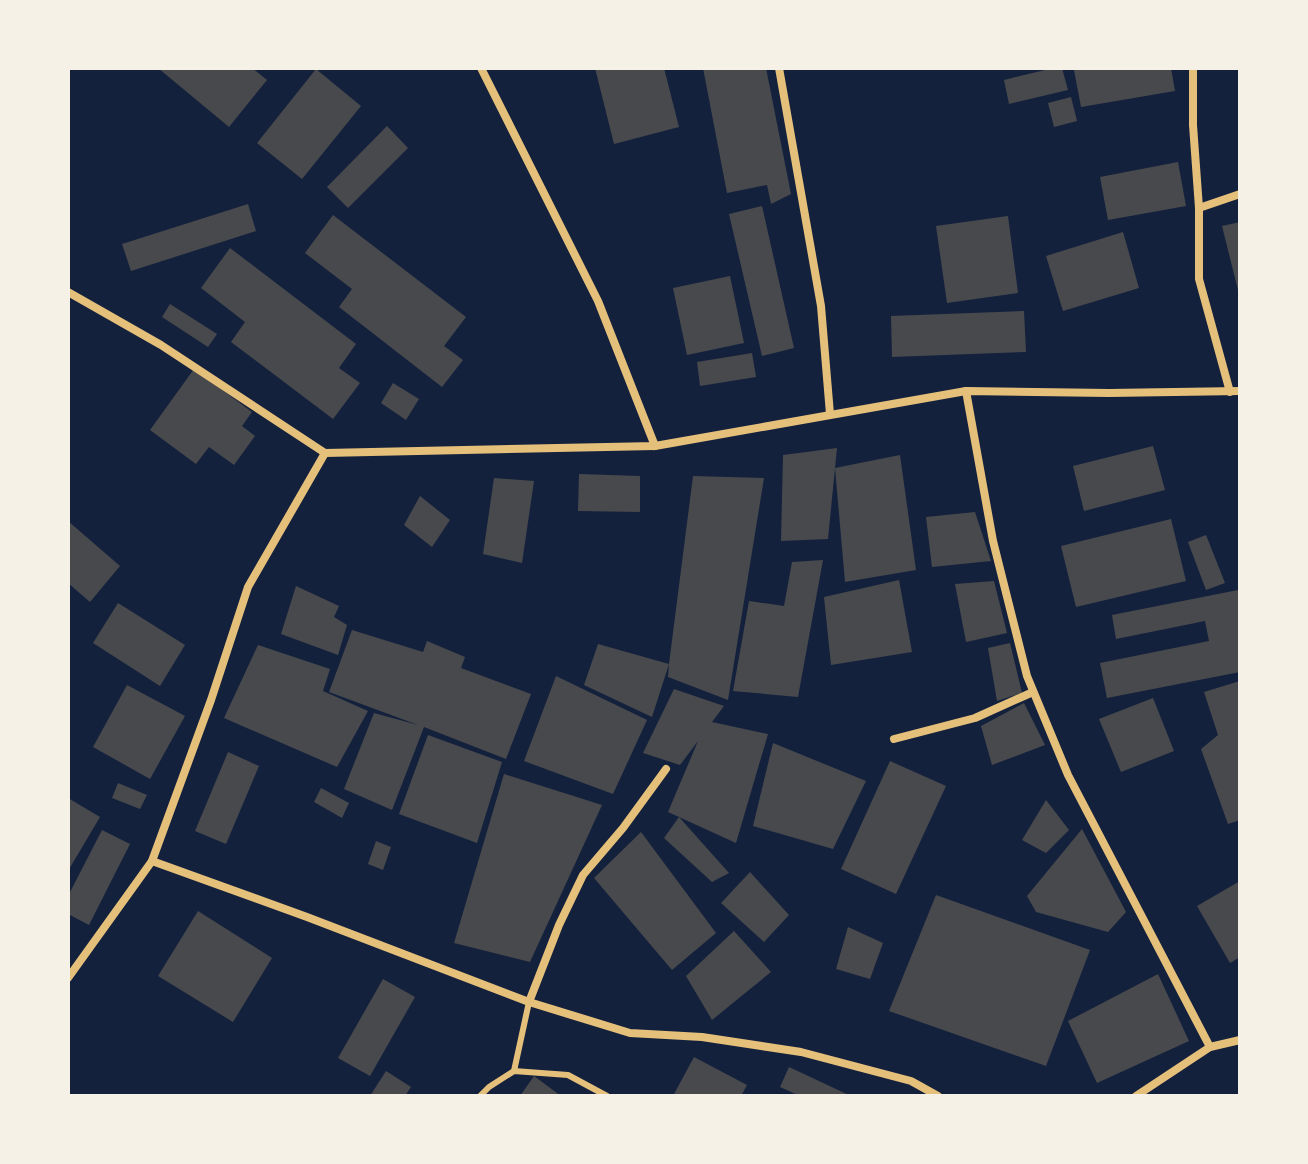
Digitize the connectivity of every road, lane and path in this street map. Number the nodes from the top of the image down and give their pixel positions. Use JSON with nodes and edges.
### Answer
{"nodes":[{"id":1,"x":481,"y":68,"type":"edge"},
{"id":2,"x":779,"y":68,"type":"edge"},
{"id":3,"x":1193,"y":68,"type":"edge"},
{"id":4,"x":1240,"y":194,"type":"edge"},
{"id":5,"x":1199,"y":208,"type":"junction"},
{"id":6,"x":68,"y":292,"type":"edge"},
{"id":7,"x":966,"y":391,"type":"junction"},
{"id":8,"x":1235,"y":392,"type":"edge"},
{"id":9,"x":830,"y":414,"type":"junction"},
{"id":10,"x":655,"y":446,"type":"junction"},
{"id":11,"x":325,"y":453,"type":"junction"},
{"id":12,"x":1033,"y":692,"type":"junction"},
{"id":13,"x":894,"y":739,"type":"dead end"},
{"id":14,"x":666,"y":769,"type":"dead end"},
{"id":15,"x":152,"y":861,"type":"junction"},
{"id":16,"x":68,"y":978,"type":"edge"},
{"id":17,"x":529,"y":1002,"type":"junction"},
{"id":18,"x":1240,"y":1040,"type":"edge"},
{"id":19,"x":1210,"y":1047,"type":"junction"},
{"id":20,"x":514,"y":1071,"type":"junction"},
{"id":21,"x":480,"y":1096,"type":"edge"},
{"id":22,"x":607,"y":1096,"type":"edge"},
{"id":23,"x":938,"y":1096,"type":"edge"},
{"id":24,"x":1136,"y":1096,"type":"edge"}],
"edges":[{"from":1,"to":10,"type":"street"},
{"from":2,"to":9,"type":"street"},
{"from":3,"to":5,"type":"street"},
{"from":4,"to":5,"type":"street"},
{"from":5,"to":8,"type":"street"},
{"from":6,"to":11,"type":"street"},
{"from":7,"to":8,"type":"street"},
{"from":7,"to":9,"type":"street"},
{"from":7,"to":12,"type":"street"},
{"from":9,"to":10,"type":"street"},
{"from":10,"to":11,"type":"street"},
{"from":11,"to":15,"type":"street"},
{"from":12,"to":13,"type":"street"},
{"from":12,"to":19,"type":"street"},
{"from":14,"to":17,"type":"street"},
{"from":15,"to":16,"type":"street"},
{"from":15,"to":17,"type":"street"},
{"from":17,"to":20,"type":"lane"},
{"from":17,"to":23,"type":"street"},
{"from":18,"to":19,"type":"street"},
{"from":19,"to":24,"type":"street"},
{"from":20,"to":21,"type":"lane"},
{"from":20,"to":22,"type":"lane"}]}
